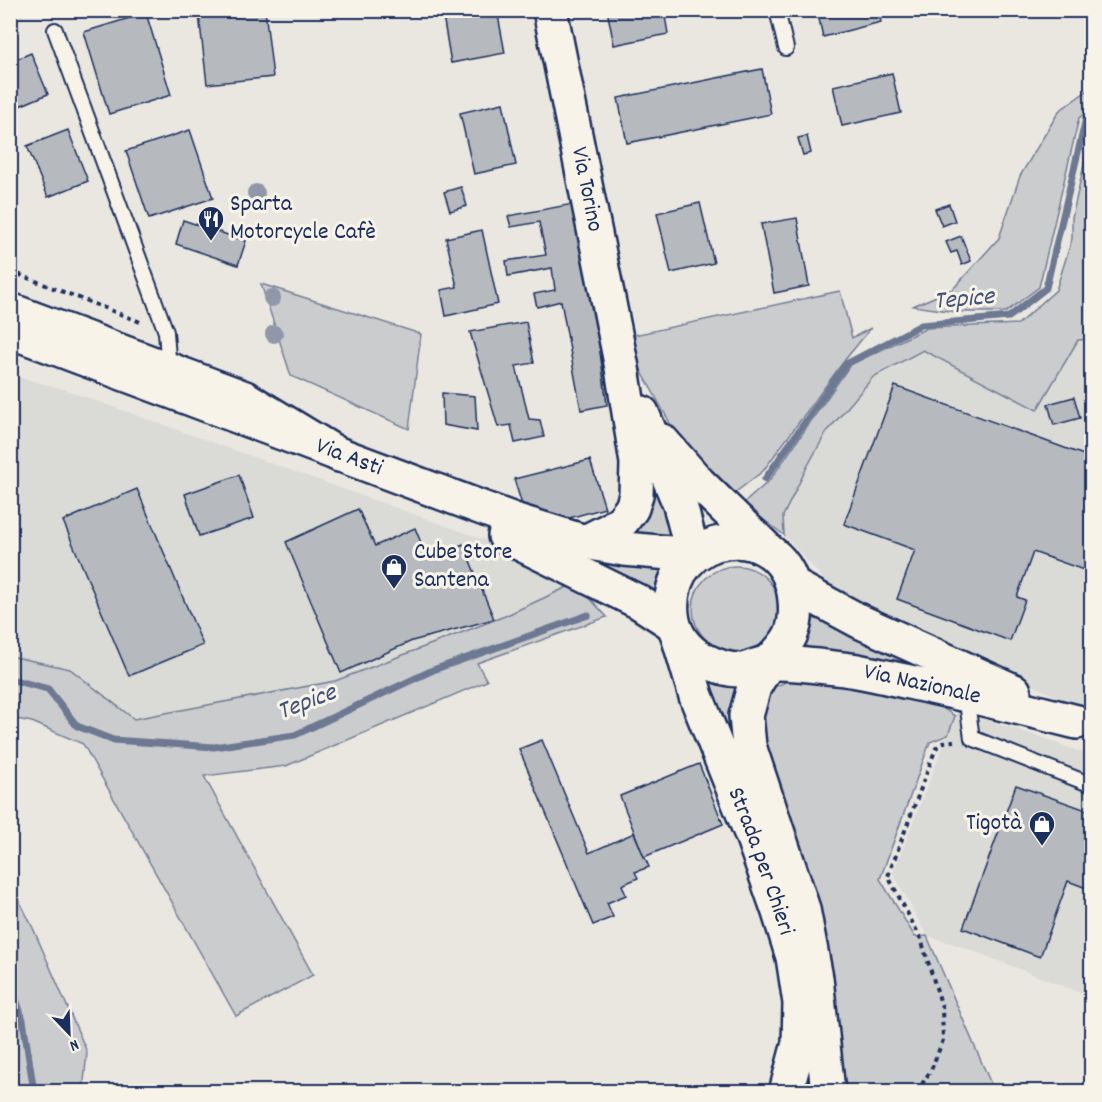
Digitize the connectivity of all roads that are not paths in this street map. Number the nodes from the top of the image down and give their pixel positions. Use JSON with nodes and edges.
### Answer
{"nodes":[{"id":1,"x":550,"y":10,"type":"edge"},
{"id":2,"x":777,"y":10,"type":"edge"},
{"id":3,"x":55,"y":30,"type":"dead end"},
{"id":4,"x":786,"y":48,"type":"dead end"},
{"id":5,"x":10,"y":310,"type":"edge"},
{"id":6,"x":10,"y":331,"type":"edge"},
{"id":7,"x":10,"y":353,"type":"edge"},
{"id":8,"x":622,"y":368,"type":"junction"},
{"id":9,"x":168,"y":380,"type":"junction"},
{"id":10,"x":645,"y":421,"type":"junction"},
{"id":11,"x":585,"y":542,"type":"junction"},
{"id":12,"x":765,"y":547,"type":"junction"},
{"id":13,"x":693,"y":555,"type":"junction"},
{"id":14,"x":794,"y":586,"type":"junction"},
{"id":15,"x":676,"y":632,"type":"junction"},
{"id":16,"x":768,"y":663,"type":"junction"},
{"id":17,"x":966,"y":694,"type":"junction"},
{"id":18,"x":1084,"y":724,"type":"edge"},
{"id":19,"x":1092,"y":785,"type":"edge"},
{"id":20,"x":786,"y":1092,"type":"edge"},
{"id":21,"x":828,"y":1092,"type":"edge"}],
"edges":[{"from":1,"to":8,"type":"main road","name":"Via Torino"},
{"from":2,"to":4,"type":"lane"},
{"from":3,"to":9,"type":"lane"},
{"from":5,"to":9,"type":"main road"},
{"from":6,"to":9,"type":"main road"},
{"from":7,"to":15,"type":"main road","name":"Via Asti"},
{"from":8,"to":10,"type":"main road","name":"Via Torino"},
{"from":8,"to":11,"type":"main road","name":"Via Torino"},
{"from":9,"to":11,"type":"main road","name":"Via Asti"},
{"from":10,"to":12,"type":"main road","name":"Via Torino"},
{"from":10,"to":13,"type":"main road","name":"Via Torino"},
{"from":11,"to":13,"type":"main road","name":"Via Asti"},
{"from":12,"to":13,"type":"main road"},
{"from":12,"to":14,"type":"main road"},
{"from":13,"to":15,"type":"main road"},
{"from":14,"to":16,"type":"main road"},
{"from":14,"to":18,"type":"main road","name":"Via Nazionale"},
{"from":15,"to":16,"type":"main road","name":"Via Nazionale"},
{"from":15,"to":20,"type":"main road","name":"Strada per Chieri"},
{"from":16,"to":17,"type":"main road","name":"Via Nazionale"},
{"from":16,"to":21,"type":"main road","name":"Strada per Chieri"},
{"from":17,"to":18,"type":"main road","name":"Via Nazionale"},
{"from":17,"to":19,"type":"lane"}]}
